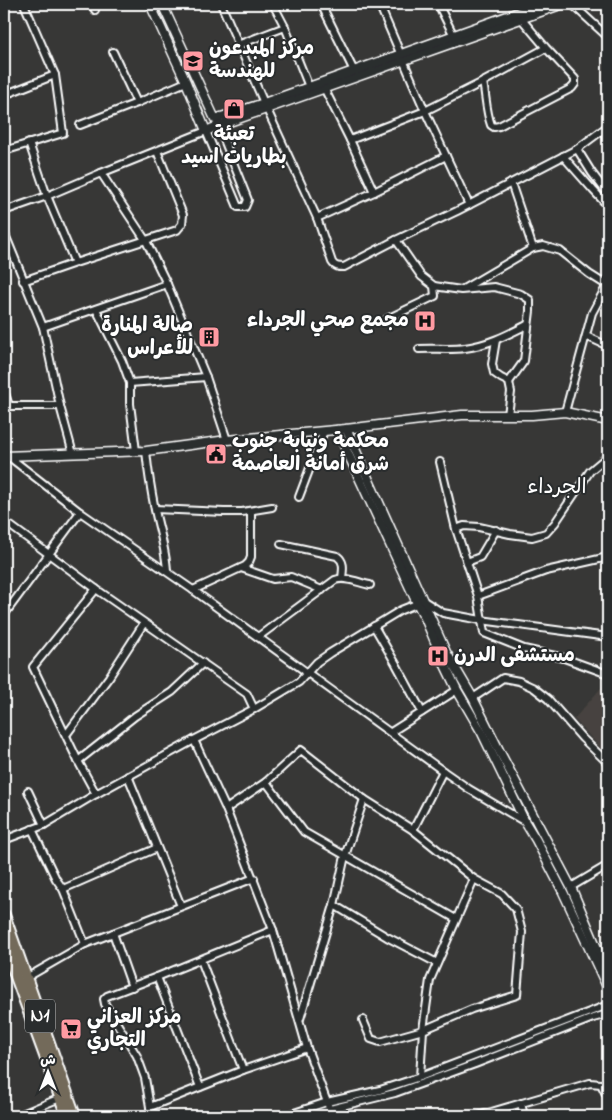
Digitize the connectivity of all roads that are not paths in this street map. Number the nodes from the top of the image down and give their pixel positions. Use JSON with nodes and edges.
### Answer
{"nodes":[{"id":1,"x":24,"y":4,"type":"edge"},
{"id":2,"x":150,"y":4,"type":"edge"},
{"id":3,"x":162,"y":4,"type":"edge"},
{"id":4,"x":222,"y":4,"type":"edge"},
{"id":5,"x":273,"y":4,"type":"edge"},
{"id":6,"x":379,"y":4,"type":"edge"},
{"id":7,"x":438,"y":4,"type":"edge"},
{"id":8,"x":541,"y":4,"type":"edge"},
{"id":9,"x":563,"y":4,"type":"edge"},
{"id":10,"x":572,"y":4,"type":"edge"},
{"id":11,"x":323,"y":8,"type":"dead end"},
{"id":12,"x":518,"y":15,"type":"junction"},
{"id":13,"x":286,"y":27,"type":"junction"},
{"id":14,"x":454,"y":36,"type":"junction"},
{"id":15,"x":608,"y":37,"type":"edge"},
{"id":16,"x":240,"y":44,"type":"junction"},
{"id":17,"x":546,"y":48,"type":"junction"},
{"id":18,"x":113,"y":52,"type":"dead end"},
{"id":19,"x":403,"y":57,"type":"junction"},
{"id":20,"x":354,"y":71,"type":"junction"},
{"id":21,"x":55,"y":75,"type":"junction"},
{"id":22,"x":186,"y":82,"type":"junction"},
{"id":23,"x":483,"y":82,"type":"junction"},
{"id":24,"x":323,"y":85,"type":"junction"},
{"id":25,"x":309,"y":87,"type":"junction"},
{"id":26,"x":4,"y":95,"type":"edge"},
{"id":27,"x":137,"y":104,"type":"junction"},
{"id":28,"x":265,"y":106,"type":"junction"},
{"id":29,"x":426,"y":111,"type":"junction"},
{"id":30,"x":216,"y":122,"type":"junction"},
{"id":31,"x":80,"y":125,"type":"dead end"},
{"id":32,"x":608,"y":126,"type":"edge"},
{"id":33,"x":205,"y":128,"type":"junction"},
{"id":34,"x":350,"y":140,"type":"junction"},
{"id":35,"x":29,"y":143,"type":"junction"},
{"id":36,"x":577,"y":149,"type":"junction"},
{"id":37,"x":157,"y":151,"type":"junction"},
{"id":38,"x":4,"y":152,"type":"edge"},
{"id":39,"x":446,"y":156,"type":"junction"},
{"id":40,"x":564,"y":156,"type":"junction"},
{"id":41,"x":101,"y":173,"type":"junction"},
{"id":42,"x":511,"y":183,"type":"junction"},
{"id":43,"x":374,"y":192,"type":"junction"},
{"id":44,"x":608,"y":194,"type":"edge"},
{"id":45,"x":47,"y":196,"type":"junction"},
{"id":46,"x":469,"y":205,"type":"junction"},
{"id":47,"x":608,"y":206,"type":"edge"},
{"id":48,"x":4,"y":210,"type":"edge"},
{"id":49,"x":317,"y":218,"type":"junction"},
{"id":50,"x":4,"y":232,"type":"edge"},
{"id":51,"x":396,"y":240,"type":"junction"},
{"id":52,"x":146,"y":241,"type":"junction"},
{"id":53,"x":533,"y":248,"type":"junction"},
{"id":54,"x":76,"y":263,"type":"junction"},
{"id":55,"x":23,"y":281,"type":"junction"},
{"id":56,"x":167,"y":284,"type":"junction"},
{"id":57,"x":434,"y":286,"type":"junction"},
{"id":58,"x":608,"y":286,"type":"edge"},
{"id":59,"x":461,"y":290,"type":"junction"},
{"id":60,"x":96,"y":309,"type":"junction"},
{"id":61,"x":387,"y":319,"type":"dead end"},
{"id":62,"x":527,"y":325,"type":"junction"},
{"id":63,"x":43,"y":327,"type":"junction"},
{"id":64,"x":586,"y":336,"type":"junction"},
{"id":65,"x":496,"y":340,"type":"junction"},
{"id":66,"x":608,"y":346,"type":"edge"},
{"id":67,"x":419,"y":349,"type":"dead end"},
{"id":68,"x":206,"y":377,"type":"junction"},
{"id":69,"x":510,"y":382,"type":"junction"},
{"id":70,"x":130,"y":384,"type":"junction"},
{"id":71,"x":4,"y":390,"type":"edge"},
{"id":72,"x":7,"y":406,"type":"edge"},
{"id":73,"x":60,"y":406,"type":"junction"},
{"id":74,"x":565,"y":412,"type":"junction"},
{"id":75,"x":508,"y":415,"type":"junction"},
{"id":76,"x":608,"y":421,"type":"edge"},
{"id":77,"x":346,"y":429,"type":"junction"},
{"id":78,"x":338,"y":430,"type":"junction"},
{"id":79,"x":324,"y":431,"type":"junction"},
{"id":80,"x":227,"y":440,"type":"junction"},
{"id":81,"x":136,"y":451,"type":"junction"},
{"id":82,"x":146,"y":451,"type":"junction"},
{"id":83,"x":73,"y":454,"type":"junction"},
{"id":84,"x":6,"y":456,"type":"edge"},
{"id":85,"x":608,"y":456,"type":"edge"},
{"id":86,"x":440,"y":462,"type":"dead end"},
{"id":87,"x":299,"y":497,"type":"dead end"},
{"id":88,"x":272,"y":507,"type":"dead end"},
{"id":89,"x":155,"y":509,"type":"junction"},
{"id":90,"x":251,"y":511,"type":"junction"},
{"id":91,"x":80,"y":512,"type":"junction"},
{"id":92,"x":4,"y":521,"type":"edge"},
{"id":93,"x":456,"y":529,"type":"junction"},
{"id":94,"x":496,"y":530,"type":"junction"},
{"id":95,"x":281,"y":544,"type":"dead end"},
{"id":96,"x":48,"y":555,"type":"junction"},
{"id":97,"x":608,"y":557,"type":"edge"},
{"id":98,"x":467,"y":562,"type":"junction"},
{"id":99,"x":241,"y":568,"type":"junction"},
{"id":100,"x":167,"y":572,"type":"junction"},
{"id":101,"x":342,"y":578,"type":"junction"},
{"id":102,"x":370,"y":585,"type":"dead end"},
{"id":103,"x":96,"y":589,"type":"junction"},
{"id":104,"x":193,"y":590,"type":"junction"},
{"id":105,"x":322,"y":590,"type":"junction"},
{"id":106,"x":478,"y":596,"type":"junction"},
{"id":107,"x":421,"y":602,"type":"junction"},
{"id":108,"x":4,"y":615,"type":"edge"},
{"id":109,"x":481,"y":620,"type":"junction"},
{"id":110,"x":144,"y":623,"type":"junction"},
{"id":111,"x":374,"y":626,"type":"junction"},
{"id":112,"x":258,"y":637,"type":"junction"},
{"id":113,"x":608,"y":637,"type":"edge"},
{"id":114,"x":203,"y":663,"type":"junction"},
{"id":115,"x":308,"y":672,"type":"junction"},
{"id":116,"x":608,"y":674,"type":"edge"},
{"id":117,"x":457,"y":690,"type":"junction"},
{"id":118,"x":473,"y":698,"type":"junction"},
{"id":119,"x":254,"y":709,"type":"junction"},
{"id":120,"x":422,"y":712,"type":"junction"},
{"id":121,"x":391,"y":732,"type":"junction"},
{"id":122,"x":66,"y":735,"type":"junction"},
{"id":123,"x":194,"y":740,"type":"junction"},
{"id":124,"x":78,"y":761,"type":"junction"},
{"id":125,"x":608,"y":763,"type":"edge"},
{"id":126,"x":443,"y":770,"type":"junction"},
{"id":127,"x":128,"y":776,"type":"junction"},
{"id":128,"x":266,"y":782,"type":"junction"},
{"id":129,"x":28,"y":791,"type":"dead end"},
{"id":130,"x":96,"y":794,"type":"junction"},
{"id":131,"x":364,"y":798,"type":"junction"},
{"id":132,"x":226,"y":809,"type":"junction"},
{"id":133,"x":536,"y":820,"type":"junction"},
{"id":134,"x":525,"y":822,"type":"junction"},
{"id":135,"x":44,"y":825,"type":"junction"},
{"id":136,"x":32,"y":829,"type":"junction"},
{"id":137,"x":413,"y":830,"type":"junction"},
{"id":138,"x":4,"y":840,"type":"edge"},
{"id":139,"x":157,"y":848,"type":"junction"},
{"id":140,"x":345,"y":856,"type":"junction"},
{"id":141,"x":608,"y":866,"type":"edge"},
{"id":142,"x":254,"y":878,"type":"junction"},
{"id":143,"x":474,"y":879,"type":"junction"},
{"id":144,"x":571,"y":887,"type":"junction"},
{"id":145,"x":63,"y":889,"type":"junction"},
{"id":146,"x":181,"y":906,"type":"junction"},
{"id":147,"x":334,"y":906,"type":"junction"},
{"id":148,"x":4,"y":916,"type":"edge"},
{"id":149,"x":456,"y":919,"type":"junction"},
{"id":150,"x":273,"y":930,"type":"junction"},
{"id":151,"x":113,"y":933,"type":"junction"},
{"id":152,"x":4,"y":944,"type":"edge"},
{"id":153,"x":85,"y":944,"type":"junction"},
{"id":154,"x":201,"y":960,"type":"junction"},
{"id":155,"x":437,"y":963,"type":"junction"},
{"id":156,"x":608,"y":974,"type":"edge"},
{"id":157,"x":157,"y":977,"type":"junction"},
{"id":158,"x":26,"y":978,"type":"junction"},
{"id":159,"x":132,"y":987,"type":"junction"},
{"id":160,"x":608,"y":989,"type":"edge"},
{"id":161,"x":608,"y":1006,"type":"edge"},
{"id":162,"x":608,"y":1014,"type":"edge"},
{"id":163,"x":299,"y":1020,"type":"junction"},
{"id":164,"x":363,"y":1020,"type":"dead end"},
{"id":165,"x":423,"y":1030,"type":"junction"},
{"id":166,"x":307,"y":1048,"type":"junction"},
{"id":167,"x":243,"y":1070,"type":"junction"},
{"id":168,"x":420,"y":1077,"type":"junction"},
{"id":169,"x":200,"y":1087,"type":"junction"},
{"id":170,"x":60,"y":1098,"type":"junction"},
{"id":171,"x":608,"y":1098,"type":"edge"},
{"id":172,"x":522,"y":1103,"type":"junction"},
{"id":173,"x":328,"y":1105,"type":"junction"},
{"id":174,"x":150,"y":1107,"type":"junction"},
{"id":175,"x":16,"y":1116,"type":"edge"},
{"id":176,"x":67,"y":1116,"type":"edge"},
{"id":177,"x":75,"y":1116,"type":"edge"},
{"id":178,"x":152,"y":1116,"type":"edge"},
{"id":179,"x":285,"y":1116,"type":"edge"},
{"id":180,"x":307,"y":1116,"type":"edge"},
{"id":181,"x":332,"y":1116,"type":"edge"},
{"id":182,"x":478,"y":1116,"type":"edge"},
{"id":183,"x":524,"y":1116,"type":"edge"}],
"edges":[{"from":1,"to":21,"type":"street"},
{"from":2,"to":22,"type":"street"},
{"from":3,"to":30,"type":"street"},
{"from":4,"to":16,"type":"street"},
{"from":5,"to":13,"type":"street"},
{"from":6,"to":19,"type":"street"},
{"from":7,"to":14,"type":"street"},
{"from":8,"to":12,"type":"street"},
{"from":9,"to":12,"type":"street"},
{"from":10,"to":15,"type":"street"},
{"from":11,"to":20,"type":"street"},
{"from":12,"to":14,"type":"street"},
{"from":12,"to":17,"type":"street"},
{"from":12,"to":19,"type":"street"},
{"from":13,"to":16,"type":"street"},
{"from":13,"to":25,"type":"street"},
{"from":14,"to":19,"type":"street"},
{"from":16,"to":28,"type":"street"},
{"from":17,"to":23,"type":"street"},
{"from":17,"to":23,"type":"street"},
{"from":18,"to":27,"type":"street"},
{"from":19,"to":20,"type":"street"},
{"from":19,"to":24,"type":"street"},
{"from":19,"to":29,"type":"street"},
{"from":20,"to":24,"type":"street"},
{"from":21,"to":26,"type":"street"},
{"from":21,"to":35,"type":"street"},
{"from":22,"to":27,"type":"street"},
{"from":22,"to":33,"type":"street"},
{"from":23,"to":29,"type":"street"},
{"from":24,"to":25,"type":"street"},
{"from":24,"to":28,"type":"street"},
{"from":24,"to":34,"type":"street"},
{"from":25,"to":28,"type":"street"},
{"from":27,"to":31,"type":"street"},
{"from":28,"to":30,"type":"street"},
{"from":28,"to":49,"type":"street"},
{"from":29,"to":34,"type":"street"},
{"from":29,"to":39,"type":"street"},
{"from":30,"to":33,"type":"street"},
{"from":30,"to":33,"type":"street"},
{"from":32,"to":36,"type":"street"},
{"from":33,"to":37,"type":"street"},
{"from":34,"to":43,"type":"street"},
{"from":35,"to":38,"type":"street"},
{"from":35,"to":45,"type":"street"},
{"from":36,"to":40,"type":"street"},
{"from":36,"to":44,"type":"street"},
{"from":37,"to":41,"type":"street"},
{"from":37,"to":52,"type":"street"},
{"from":39,"to":43,"type":"street"},
{"from":39,"to":46,"type":"street"},
{"from":40,"to":42,"type":"street"},
{"from":40,"to":47,"type":"street"},
{"from":41,"to":45,"type":"street"},
{"from":41,"to":52,"type":"street"},
{"from":42,"to":46,"type":"street"},
{"from":42,"to":53,"type":"street"},
{"from":43,"to":49,"type":"street"},
{"from":45,"to":48,"type":"street"},
{"from":45,"to":54,"type":"street"},
{"from":46,"to":51,"type":"street"},
{"from":49,"to":51,"type":"street"},
{"from":50,"to":55,"type":"street"},
{"from":51,"to":57,"type":"street"},
{"from":52,"to":54,"type":"street"},
{"from":52,"to":56,"type":"street"},
{"from":53,"to":58,"type":"street"},
{"from":53,"to":59,"type":"street"},
{"from":54,"to":55,"type":"street"},
{"from":55,"to":63,"type":"street"},
{"from":56,"to":60,"type":"street"},
{"from":56,"to":68,"type":"street"},
{"from":57,"to":59,"type":"street"},
{"from":57,"to":61,"type":"street"},
{"from":58,"to":64,"type":"street"},
{"from":59,"to":62,"type":"street"},
{"from":60,"to":63,"type":"street"},
{"from":60,"to":70,"type":"street"},
{"from":62,"to":65,"type":"street"},
{"from":62,"to":69,"type":"street"},
{"from":63,"to":73,"type":"street"},
{"from":64,"to":66,"type":"street"},
{"from":64,"to":74,"type":"street"},
{"from":65,"to":67,"type":"street"},
{"from":65,"to":69,"type":"street"},
{"from":68,"to":70,"type":"street"},
{"from":68,"to":80,"type":"street"},
{"from":69,"to":75,"type":"street"},
{"from":70,"to":81,"type":"street"},
{"from":71,"to":72,"type":"street"},
{"from":72,"to":73,"type":"street"},
{"from":73,"to":83,"type":"street"},
{"from":74,"to":75,"type":"street"},
{"from":74,"to":76,"type":"street"},
{"from":75,"to":77,"type":"street"},
{"from":77,"to":78,"type":"street"},
{"from":77,"to":107,"type":"street"},
{"from":78,"to":79,"type":"street"},
{"from":78,"to":107,"type":"street"},
{"from":79,"to":80,"type":"street"},
{"from":79,"to":87,"type":"street"},
{"from":80,"to":82,"type":"street"},
{"from":81,"to":82,"type":"street"},
{"from":81,"to":83,"type":"street"},
{"from":82,"to":89,"type":"street"},
{"from":83,"to":84,"type":"street"},
{"from":84,"to":91,"type":"street"},
{"from":85,"to":94,"type":"street"},
{"from":86,"to":93,"type":"street"},
{"from":88,"to":90,"type":"street"},
{"from":89,"to":90,"type":"street"},
{"from":89,"to":100,"type":"street"},
{"from":90,"to":99,"type":"street"},
{"from":91,"to":96,"type":"street"},
{"from":91,"to":100,"type":"street"},
{"from":92,"to":96,"type":"street"},
{"from":93,"to":94,"type":"street"},
{"from":93,"to":98,"type":"street"},
{"from":94,"to":98,"type":"street"},
{"from":95,"to":101,"type":"street"},
{"from":96,"to":103,"type":"street"},
{"from":96,"to":108,"type":"street"},
{"from":97,"to":106,"type":"street"},
{"from":98,"to":106,"type":"street"},
{"from":99,"to":104,"type":"street"},
{"from":99,"to":105,"type":"street"},
{"from":100,"to":104,"type":"street"},
{"from":101,"to":102,"type":"street"},
{"from":101,"to":105,"type":"street"},
{"from":103,"to":110,"type":"street"},
{"from":103,"to":122,"type":"street"},
{"from":104,"to":112,"type":"street"},
{"from":105,"to":112,"type":"street"},
{"from":106,"to":109,"type":"street"},
{"from":107,"to":109,"type":"street"},
{"from":107,"to":111,"type":"street"},
{"from":107,"to":117,"type":"street"},
{"from":107,"to":118,"type":"street"},
{"from":109,"to":113,"type":"street"},
{"from":109,"to":116,"type":"street"},
{"from":110,"to":114,"type":"street"},
{"from":110,"to":122,"type":"street"},
{"from":111,"to":115,"type":"street"},
{"from":111,"to":120,"type":"street"},
{"from":112,"to":115,"type":"street"},
{"from":114,"to":119,"type":"street"},
{"from":114,"to":124,"type":"street"},
{"from":115,"to":119,"type":"street"},
{"from":115,"to":121,"type":"street"},
{"from":117,"to":120,"type":"street"},
{"from":117,"to":134,"type":"street"},
{"from":118,"to":125,"type":"street"},
{"from":118,"to":133,"type":"street"},
{"from":119,"to":123,"type":"street"},
{"from":120,"to":121,"type":"street"},
{"from":121,"to":126,"type":"street"},
{"from":122,"to":124,"type":"street"},
{"from":123,"to":127,"type":"street"},
{"from":123,"to":132,"type":"street"},
{"from":124,"to":130,"type":"street"},
{"from":126,"to":134,"type":"street"},
{"from":126,"to":137,"type":"street"},
{"from":127,"to":130,"type":"street"},
{"from":127,"to":139,"type":"street"},
{"from":128,"to":131,"type":"street"},
{"from":128,"to":132,"type":"street"},
{"from":128,"to":140,"type":"street"},
{"from":129,"to":135,"type":"street"},
{"from":130,"to":135,"type":"street"},
{"from":131,"to":137,"type":"street"},
{"from":131,"to":140,"type":"street"},
{"from":132,"to":142,"type":"street"},
{"from":133,"to":134,"type":"street"},
{"from":133,"to":144,"type":"street"},
{"from":134,"to":160,"type":"street"},
{"from":135,"to":136,"type":"street"},
{"from":136,"to":138,"type":"street"},
{"from":136,"to":145,"type":"street"},
{"from":137,"to":143,"type":"street"},
{"from":139,"to":145,"type":"street"},
{"from":139,"to":146,"type":"street"},
{"from":140,"to":147,"type":"street"},
{"from":140,"to":149,"type":"street"},
{"from":141,"to":144,"type":"street"},
{"from":142,"to":146,"type":"street"},
{"from":142,"to":150,"type":"street"},
{"from":143,"to":149,"type":"street"},
{"from":143,"to":165,"type":"street"},
{"from":144,"to":156,"type":"street"},
{"from":145,"to":153,"type":"street"},
{"from":146,"to":151,"type":"street"},
{"from":147,"to":155,"type":"street"},
{"from":147,"to":163,"type":"street"},
{"from":148,"to":158,"type":"highway","number":"N1"},
{"from":149,"to":155,"type":"street"},
{"from":150,"to":154,"type":"street"},
{"from":150,"to":163,"type":"street"},
{"from":151,"to":153,"type":"street"},
{"from":151,"to":159,"type":"street"},
{"from":152,"to":170,"type":"highway","number":"N1"},
{"from":153,"to":158,"type":"street"},
{"from":154,"to":157,"type":"street"},
{"from":154,"to":167,"type":"street"},
{"from":155,"to":165,"type":"street"},
{"from":157,"to":159,"type":"street"},
{"from":157,"to":169,"type":"street"},
{"from":158,"to":177,"type":"highway","number":"N1"},
{"from":159,"to":174,"type":"street"},
{"from":161,"to":168,"type":"street"},
{"from":162,"to":173,"type":"street"},
{"from":163,"to":166,"type":"street"},
{"from":164,"to":165,"type":"street"},
{"from":165,"to":168,"type":"street"},
{"from":166,"to":167,"type":"street"},
{"from":166,"to":173,"type":"street"},
{"from":167,"to":169,"type":"street"},
{"from":168,"to":173,"type":"street"},
{"from":169,"to":174,"type":"street"},
{"from":170,"to":175,"type":"street"},
{"from":170,"to":176,"type":"highway","number":"N1"},
{"from":171,"to":172,"type":"street"},
{"from":172,"to":182,"type":"street"},
{"from":172,"to":183,"type":"street"},
{"from":173,"to":179,"type":"street"},
{"from":173,"to":180,"type":"street"},
{"from":173,"to":181,"type":"street"},
{"from":174,"to":178,"type":"street"}]}
